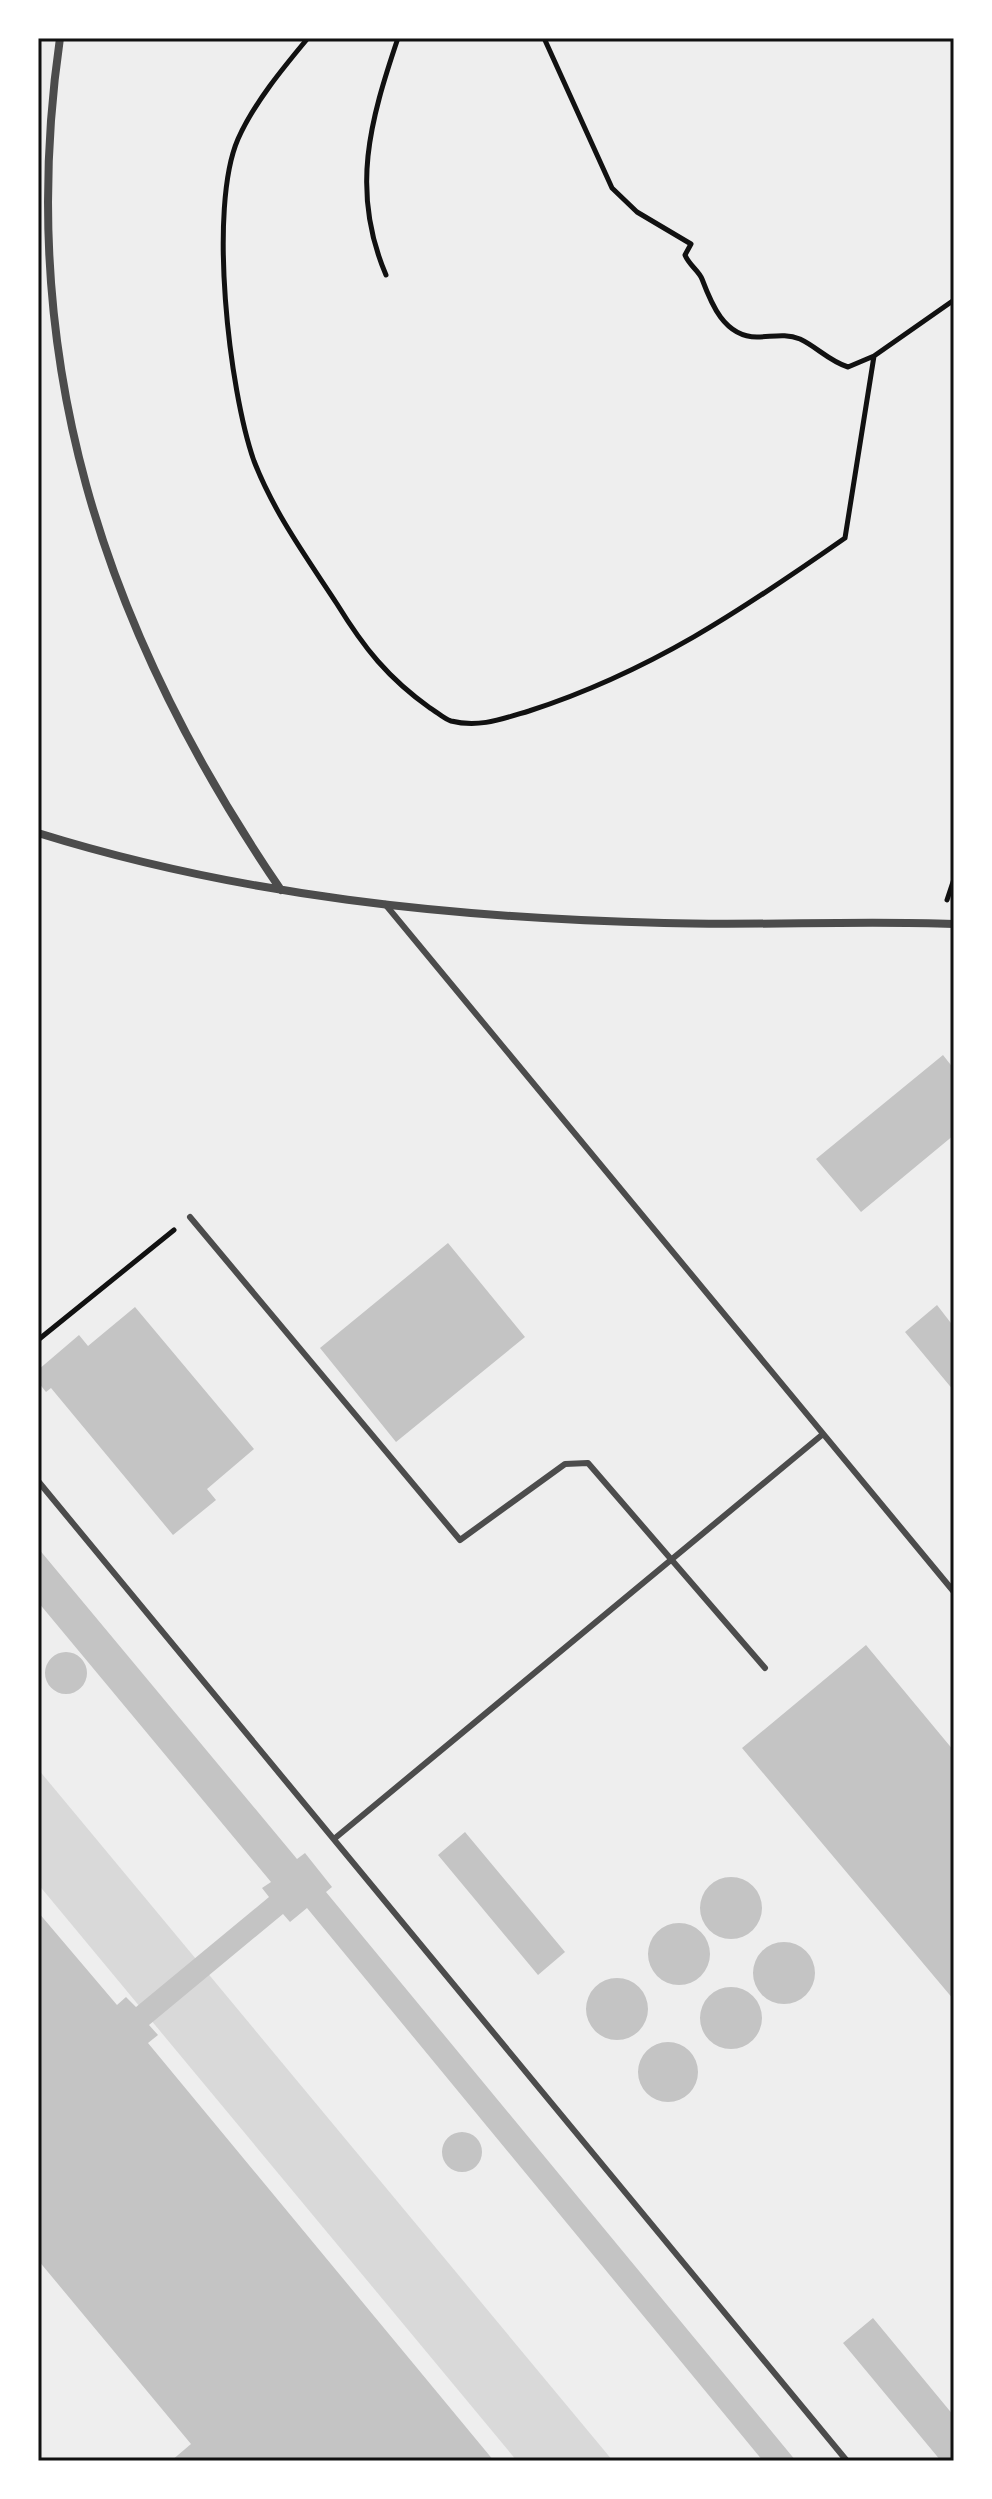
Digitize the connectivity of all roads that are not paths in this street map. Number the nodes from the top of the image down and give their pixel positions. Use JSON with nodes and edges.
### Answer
{"nodes":[{"id":1,"x":60,"y":38,"type":"edge"},
{"id":2,"x":38,"y":833,"type":"edge"},
{"id":3,"x":281,"y":890,"type":"junction"},
{"id":4,"x":385,"y":904,"type":"junction"},
{"id":5,"x":954,"y":924,"type":"edge"},
{"id":6,"x":190,"y":1217,"type":"road end"},
{"id":7,"x":823,"y":1434,"type":"junction"},
{"id":8,"x":38,"y":1481,"type":"edge"},
{"id":9,"x":672,"y":1559,"type":"junction"},
{"id":10,"x":954,"y":1592,"type":"edge"},
{"id":11,"x":765,"y":1668,"type":"dead end"},
{"id":12,"x":334,"y":1839,"type":"junction"},
{"id":13,"x":847,"y":2461,"type":"edge"}],
"edges":[{"from":1,"to":3,"type":"street"},
{"from":2,"to":3,"type":"street"},
{"from":3,"to":4,"type":"street"},
{"from":4,"to":5,"type":"street"},
{"from":4,"to":7,"type":"lane"},
{"from":6,"to":9,"type":"lane"},
{"from":7,"to":9,"type":"lane"},
{"from":7,"to":10,"type":"lane"},
{"from":8,"to":12,"type":"lane"},
{"from":9,"to":11,"type":"lane"},
{"from":9,"to":12,"type":"lane"},
{"from":12,"to":13,"type":"lane"}]}
